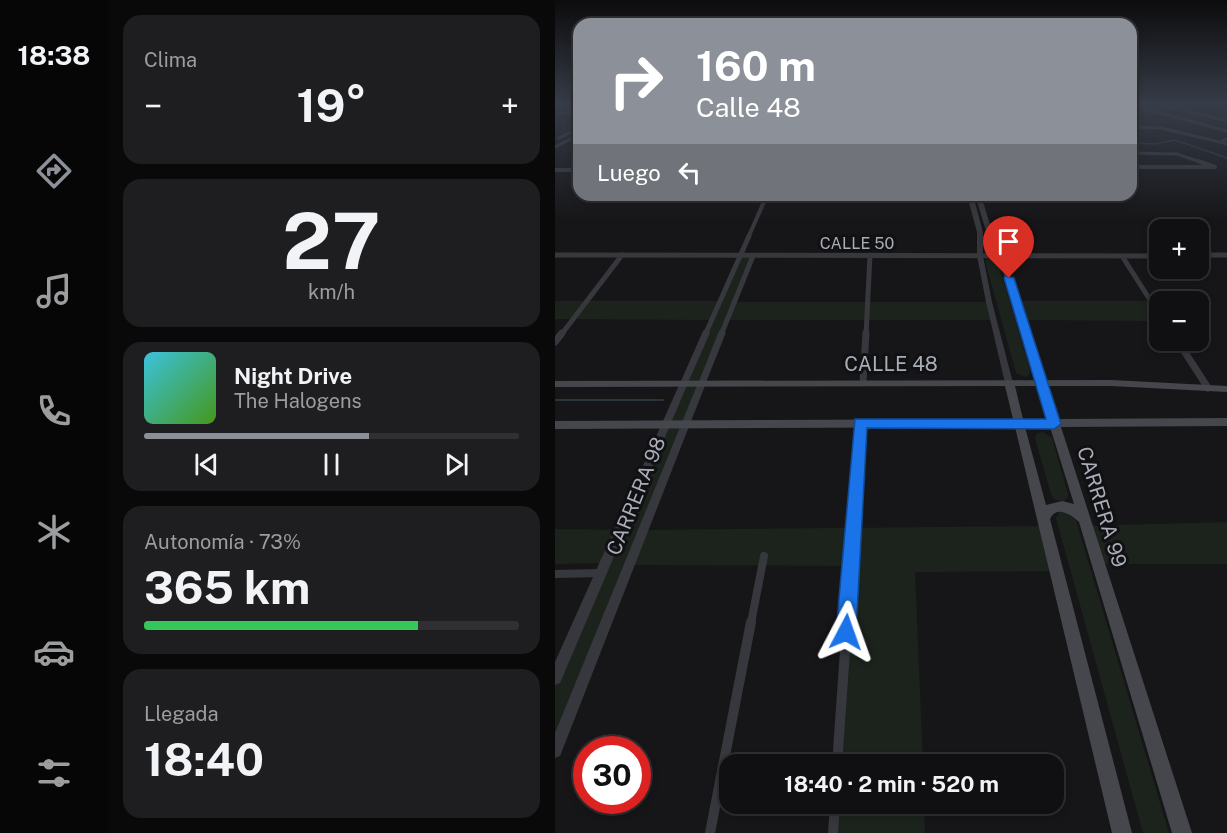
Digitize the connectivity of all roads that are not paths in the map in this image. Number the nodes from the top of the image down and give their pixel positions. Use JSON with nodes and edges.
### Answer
{"nodes":[{"id":1,"x":1137,"y":153,"type":"edge"},
{"id":2,"x":1137,"y":167,"type":"edge"},
{"id":3,"x":555,"y":169,"type":"edge"},
{"id":4,"x":573,"y":169,"type":"edge"},
{"id":5,"x":764,"y":201,"type":"edge"},
{"id":6,"x":971,"y":201,"type":"edge"},
{"id":7,"x":980,"y":201,"type":"edge"},
{"id":8,"x":555,"y":255,"type":"edge"},
{"id":9,"x":622,"y":255,"type":"junction"},
{"id":10,"x":870,"y":255,"type":"junction"},
{"id":11,"x":1209,"y":255,"type":"edge"},
{"id":12,"x":1227,"y":255,"type":"edge"},
{"id":13,"x":739,"y":256,"type":"junction"},
{"id":14,"x":753,"y":256,"type":"junction"},
{"id":15,"x":980,"y":256,"type":"junction"},
{"id":16,"x":1001,"y":256,"type":"junction"},
{"id":17,"x":1122,"y":256,"type":"junction"},
{"id":18,"x":1149,"y":256,"type":"edge"},
{"id":19,"x":1149,"y":298,"type":"edge"},
{"id":20,"x":555,"y":342,"type":"edge"},
{"id":21,"x":1184,"y":351,"type":"edge"},
{"id":22,"x":863,"y":382,"type":"junction"},
{"id":23,"x":684,"y":383,"type":"junction"},
{"id":24,"x":702,"y":383,"type":"junction"},
{"id":25,"x":1009,"y":383,"type":"junction"},
{"id":26,"x":1042,"y":383,"type":"junction"},
{"id":27,"x":555,"y":384,"type":"edge"},
{"id":28,"x":1208,"y":388,"type":"junction"},
{"id":29,"x":1227,"y":389,"type":"edge"},
{"id":30,"x":1227,"y":422,"type":"edge"},
{"id":31,"x":860,"y":423,"type":"junction"},
{"id":32,"x":666,"y":424,"type":"junction"},
{"id":33,"x":686,"y":424,"type":"junction"},
{"id":34,"x":1020,"y":424,"type":"junction"},
{"id":35,"x":1054,"y":424,"type":"junction"},
{"id":36,"x":555,"y":425,"type":"edge"},
{"id":37,"x":1044,"y":518,"type":"junction"},
{"id":38,"x":1083,"y":519,"type":"junction"},
{"id":39,"x":764,"y":556,"type":"dead end"},
{"id":40,"x":601,"y":573,"type":"junction"},
{"id":41,"x":555,"y":574,"type":"edge"},
{"id":42,"x":555,"y":678,"type":"edge"},
{"id":43,"x":555,"y":751,"type":"edge"},
{"id":44,"x":838,"y":754,"type":"edge"},
{"id":45,"x":834,"y":814,"type":"edge"},
{"id":46,"x":710,"y":833,"type":"edge"},
{"id":47,"x":833,"y":833,"type":"edge"},
{"id":48,"x":1122,"y":833,"type":"edge"},
{"id":49,"x":1182,"y":833,"type":"edge"}],
"edges":[{"from":1,"to":2,"type":"street"},
{"from":3,"to":4,"type":"street"},
{"from":5,"to":13,"type":"street","name":"CARRERA 98"},
{"from":6,"to":15,"type":"street"},
{"from":7,"to":16,"type":"street","name":"CARRERA 99"},
{"from":8,"to":9,"type":"street","name":"CALLE 50"},
{"from":9,"to":13,"type":"street","name":"CALLE 50"},
{"from":9,"to":20,"type":"street"},
{"from":10,"to":14,"type":"street","name":"CALLE 50"},
{"from":10,"to":15,"type":"street","name":"CALLE 50"},
{"from":10,"to":22,"type":"street"},
{"from":11,"to":12,"type":"street"},
{"from":13,"to":14,"type":"street","name":"CALLE 50"},
{"from":13,"to":23,"type":"street","name":"CARRERA 98"},
{"from":14,"to":24,"type":"street","name":"CARRERA 98"},
{"from":15,"to":16,"type":"street","name":"CALLE 50"},
{"from":15,"to":25,"type":"street"},
{"from":16,"to":17,"type":"street","name":"CALLE 50"},
{"from":16,"to":26,"type":"street","name":"CARRERA 99"},
{"from":17,"to":18,"type":"street","name":"CALLE 50"},
{"from":17,"to":19,"type":"street"},
{"from":21,"to":28,"type":"street"},
{"from":22,"to":24,"type":"main road","name":"CALLE 48"},
{"from":22,"to":25,"type":"main road","name":"CALLE 48"},
{"from":23,"to":24,"type":"main road","name":"CALLE 48"},
{"from":23,"to":27,"type":"main road","name":"CALLE 48"},
{"from":23,"to":32,"type":"street","name":"CARRERA 98"},
{"from":24,"to":33,"type":"street","name":"CARRERA 98"},
{"from":25,"to":26,"type":"main road","name":"CALLE 48"},
{"from":25,"to":34,"type":"main road"},
{"from":26,"to":28,"type":"main road","name":"CALLE 48"},
{"from":26,"to":35,"type":"main road","name":"CARRERA 99"},
{"from":28,"to":29,"type":"main road","name":"CALLE 48"},
{"from":30,"to":35,"type":"main road"},
{"from":31,"to":33,"type":"main road"},
{"from":31,"to":34,"type":"main road"},
{"from":31,"to":44,"type":"street"},
{"from":32,"to":33,"type":"main road"},
{"from":32,"to":36,"type":"main road"},
{"from":32,"to":40,"type":"street","name":"CARRERA 98"},
{"from":33,"to":43,"type":"street","name":"CARRERA 98"},
{"from":34,"to":35,"type":"main road"},
{"from":34,"to":37,"type":"main road"},
{"from":35,"to":38,"type":"main road","name":"CARRERA 99"},
{"from":37,"to":38,"type":"main road"},
{"from":37,"to":48,"type":"main road"},
{"from":38,"to":49,"type":"main road","name":"CARRERA 99"},
{"from":39,"to":46,"type":"street"},
{"from":40,"to":41,"type":"street"},
{"from":40,"to":42,"type":"street","name":"CARRERA 98"},
{"from":45,"to":47,"type":"street"}]}
